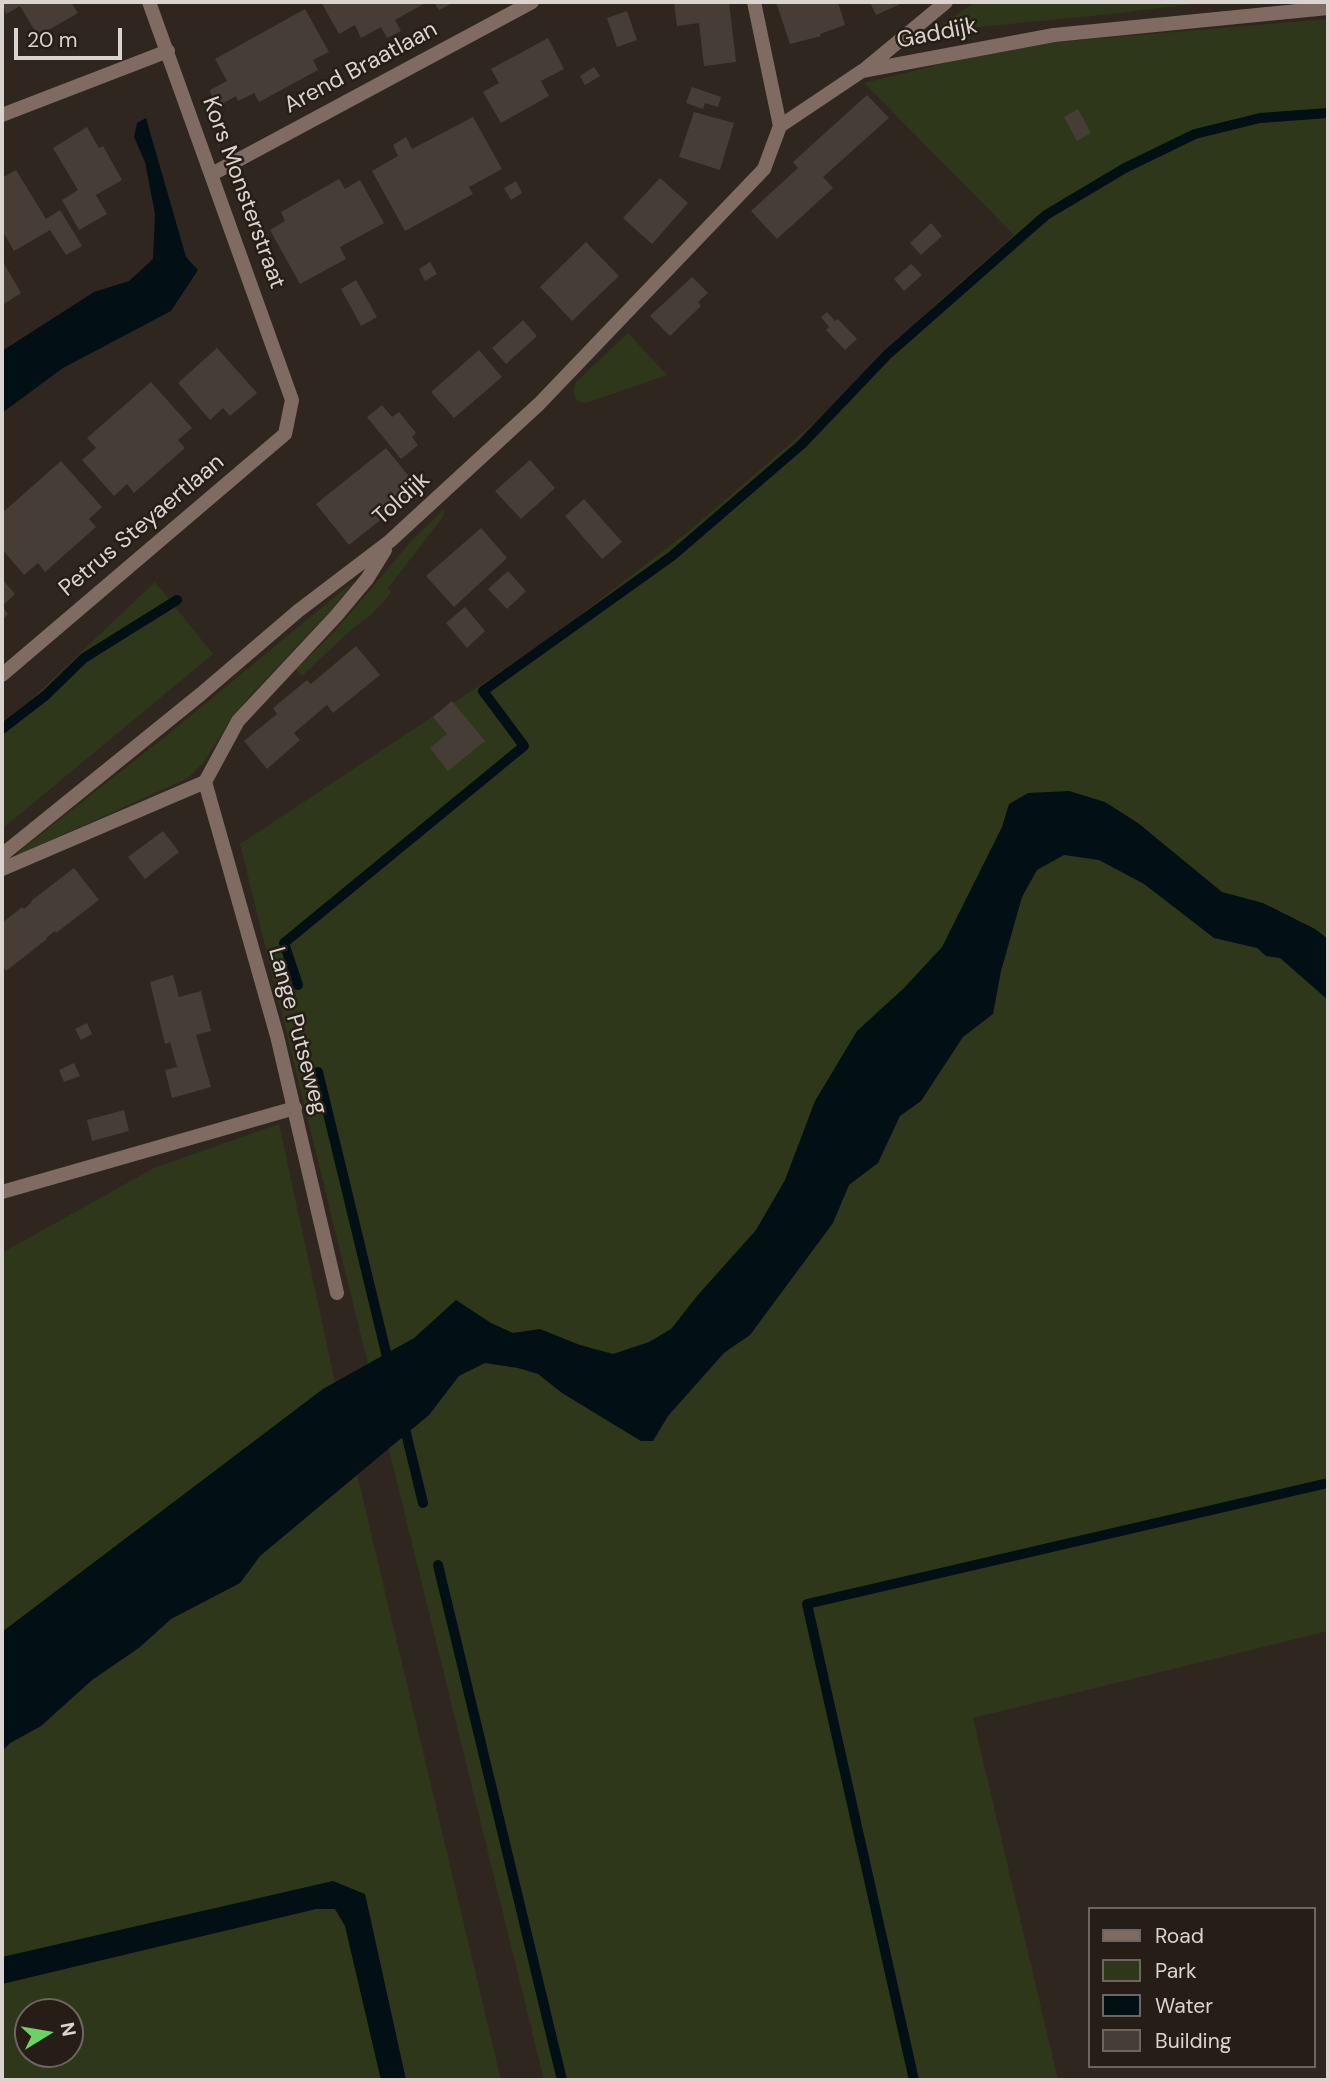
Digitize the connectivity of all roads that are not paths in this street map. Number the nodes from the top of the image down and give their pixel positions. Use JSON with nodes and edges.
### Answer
{"nodes":[{"id":1,"x":149,"y":2,"type":"edge"},
{"id":2,"x":531,"y":2,"type":"edge"},
{"id":3,"x":754,"y":2,"type":"edge"},
{"id":4,"x":946,"y":2,"type":"edge"},
{"id":5,"x":1328,"y":8,"type":"edge"},
{"id":6,"x":168,"y":51,"type":"junction"},
{"id":7,"x":862,"y":71,"type":"junction"},
{"id":8,"x":2,"y":115,"type":"edge"},
{"id":9,"x":780,"y":127,"type":"junction"},
{"id":10,"x":212,"y":174,"type":"junction"},
{"id":11,"x":292,"y":400,"type":"joint"},
{"id":12,"x":390,"y":541,"type":"junction"},
{"id":13,"x":2,"y":675,"type":"edge"},
{"id":14,"x":205,"y":782,"type":"junction"},
{"id":15,"x":2,"y":855,"type":"edge"},
{"id":16,"x":2,"y":869,"type":"edge"},
{"id":17,"x":295,"y":1108,"type":"junction"},
{"id":18,"x":2,"y":1192,"type":"edge"},
{"id":19,"x":337,"y":1293,"type":"dead end"}],
"edges":[{"from":1,"to":6,"type":"street","name":"Kors Monsterstraat"},
{"from":2,"to":10,"type":"street","name":"Arend Braatlaan"},
{"from":3,"to":9,"type":"street"},
{"from":4,"to":7,"type":"street"},
{"from":5,"to":7,"type":"street","name":"Gaddijk"},
{"from":6,"to":8,"type":"street"},
{"from":6,"to":10,"type":"street","name":"Kors Monsterstraat"},
{"from":7,"to":9,"type":"street","name":"Gaddijk"},
{"from":9,"to":12,"type":"street","name":"Toldijk"},
{"from":10,"to":11,"type":"street","name":"Kors Monsterstraat"},
{"from":11,"to":13,"type":"street","name":"Petrus Steyaertlaan"},
{"from":12,"to":14,"type":"street"},
{"from":12,"to":15,"type":"street","name":"Toldijk"},
{"from":14,"to":16,"type":"street"},
{"from":14,"to":17,"type":"street","name":"Lange Putseweg"},
{"from":17,"to":18,"type":"street"},
{"from":17,"to":19,"type":"street","name":"Lange Putseweg"}]}
